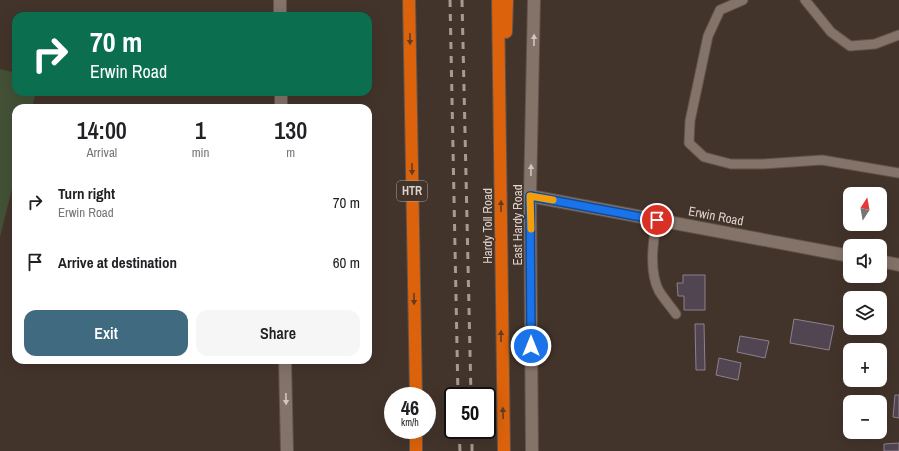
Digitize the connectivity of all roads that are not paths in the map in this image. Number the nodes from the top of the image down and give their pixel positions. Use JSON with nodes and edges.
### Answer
{"nodes":[{"id":1,"x":280,"y":0,"type":"edge"},
{"id":2,"x":409,"y":0,"type":"edge"},
{"id":3,"x":498,"y":0,"type":"edge"},
{"id":4,"x":507,"y":0,"type":"edge"},
{"id":5,"x":534,"y":0,"type":"edge"},
{"id":6,"x":743,"y":0,"type":"edge"},
{"id":7,"x":805,"y":0,"type":"edge"},
{"id":8,"x":280,"y":12,"type":"edge"},
{"id":9,"x":899,"y":35,"type":"edge"},
{"id":10,"x":501,"y":143,"type":"junction"},
{"id":11,"x":899,"y":172,"type":"edge"},
{"id":12,"x":530,"y":196,"type":"junction"},
{"id":13,"x":657,"y":220,"type":"junction"},
{"id":14,"x":843,"y":255,"type":"edge"},
{"id":15,"x":887,"y":262,"type":"edge"},
{"id":16,"x":899,"y":265,"type":"edge"},
{"id":17,"x":676,"y":314,"type":"dead end"},
{"id":18,"x":285,"y":364,"type":"edge"},
{"id":19,"x":416,"y":387,"type":"edge"},
{"id":20,"x":416,"y":439,"type":"edge"},
{"id":21,"x":287,"y":451,"type":"edge"},
{"id":22,"x":416,"y":451,"type":"edge"},
{"id":23,"x":504,"y":451,"type":"edge"},
{"id":24,"x":532,"y":451,"type":"edge"}],
"edges":[{"from":1,"to":8,"type":"main road"},
{"from":2,"to":19,"type":"highway","number":"HTR","one_way":true},
{"from":3,"to":10,"type":"highway","name":"Hardy Toll Road"},
{"from":4,"to":10,"type":"highway"},
{"from":12,"to":5,"type":"main road","name":"East Hardy Road","one_way":true},
{"from":6,"to":11,"type":"lane"},
{"from":7,"to":9,"type":"lane"},
{"from":23,"to":10,"type":"highway","name":"Hardy Toll Road","one_way":true},
{"from":12,"to":13,"type":"main road","name":"Erwin Road"},
{"from":12,"to":24,"type":"main road","name":"East Hardy Road"},
{"from":13,"to":14,"type":"main road","name":"Erwin Road"},
{"from":13,"to":17,"type":"lane"},
{"from":15,"to":16,"type":"main road"},
{"from":18,"to":21,"type":"main road","one_way":true},
{"from":20,"to":22,"type":"highway"}]}
